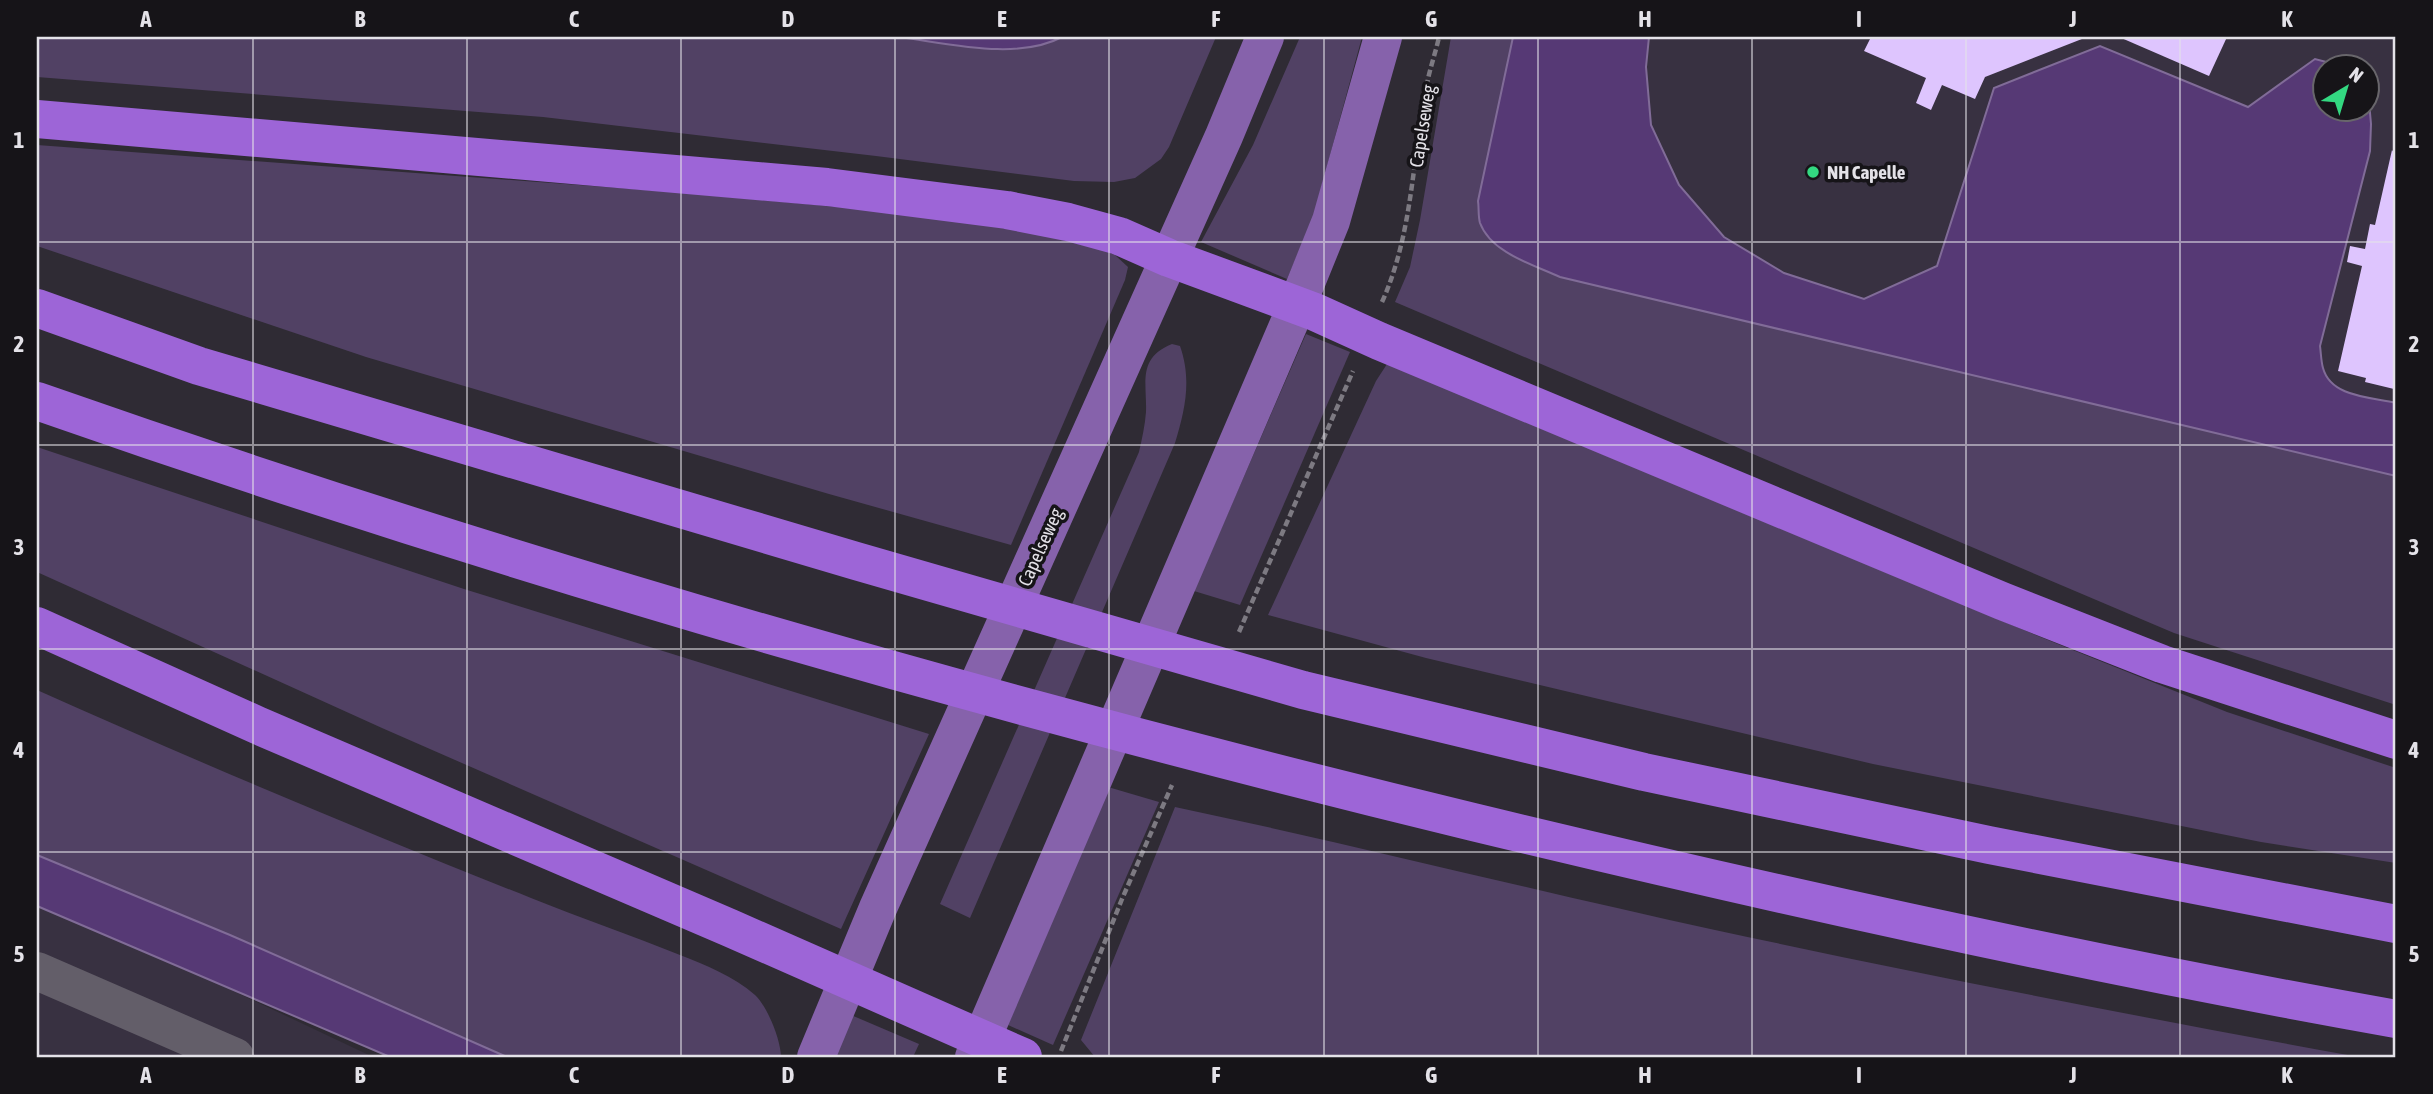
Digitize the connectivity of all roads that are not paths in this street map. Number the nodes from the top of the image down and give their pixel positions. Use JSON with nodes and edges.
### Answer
{"nodes":[{"id":1,"x":1265,"y":37,"type":"edge"},
{"id":2,"x":1384,"y":37,"type":"edge"},
{"id":3,"x":37,"y":119,"type":"edge"},
{"id":4,"x":1169,"y":258,"type":"junction"},
{"id":5,"x":1297,"y":305,"type":"junction"},
{"id":6,"x":37,"y":308,"type":"edge"},
{"id":7,"x":37,"y":401,"type":"edge"},
{"id":8,"x":37,"y":626,"type":"edge"},
{"id":9,"x":2396,"y":740,"type":"edge"},
{"id":10,"x":2396,"y":923,"type":"edge"},
{"id":11,"x":37,"y":971,"type":"edge"},
{"id":12,"x":848,"y":980,"type":"junction"},
{"id":13,"x":2396,"y":1019,"type":"edge"},
{"id":14,"x":977,"y":1049,"type":"edge"},
{"id":15,"x":235,"y":1057,"type":"edge"},
{"id":16,"x":816,"y":1057,"type":"edge"},
{"id":17,"x":1023,"y":1057,"type":"edge"}],
"edges":[{"from":1,"to":4,"type":"main road","name":"Capelseweg"},
{"from":2,"to":5,"type":"main road"},
{"from":3,"to":4,"type":"highway"},
{"from":4,"to":5,"type":"highway"},
{"from":4,"to":12,"type":"main road","name":"Capelseweg"},
{"from":5,"to":9,"type":"highway"},
{"from":5,"to":14,"type":"main road"},
{"from":6,"to":10,"type":"highway"},
{"from":7,"to":13,"type":"highway"},
{"from":8,"to":12,"type":"highway"},
{"from":11,"to":15,"type":"lane"},
{"from":12,"to":14,"type":"highway"},
{"from":12,"to":16,"type":"main road","name":"Capelseweg"},
{"from":14,"to":17,"type":"highway"}]}
